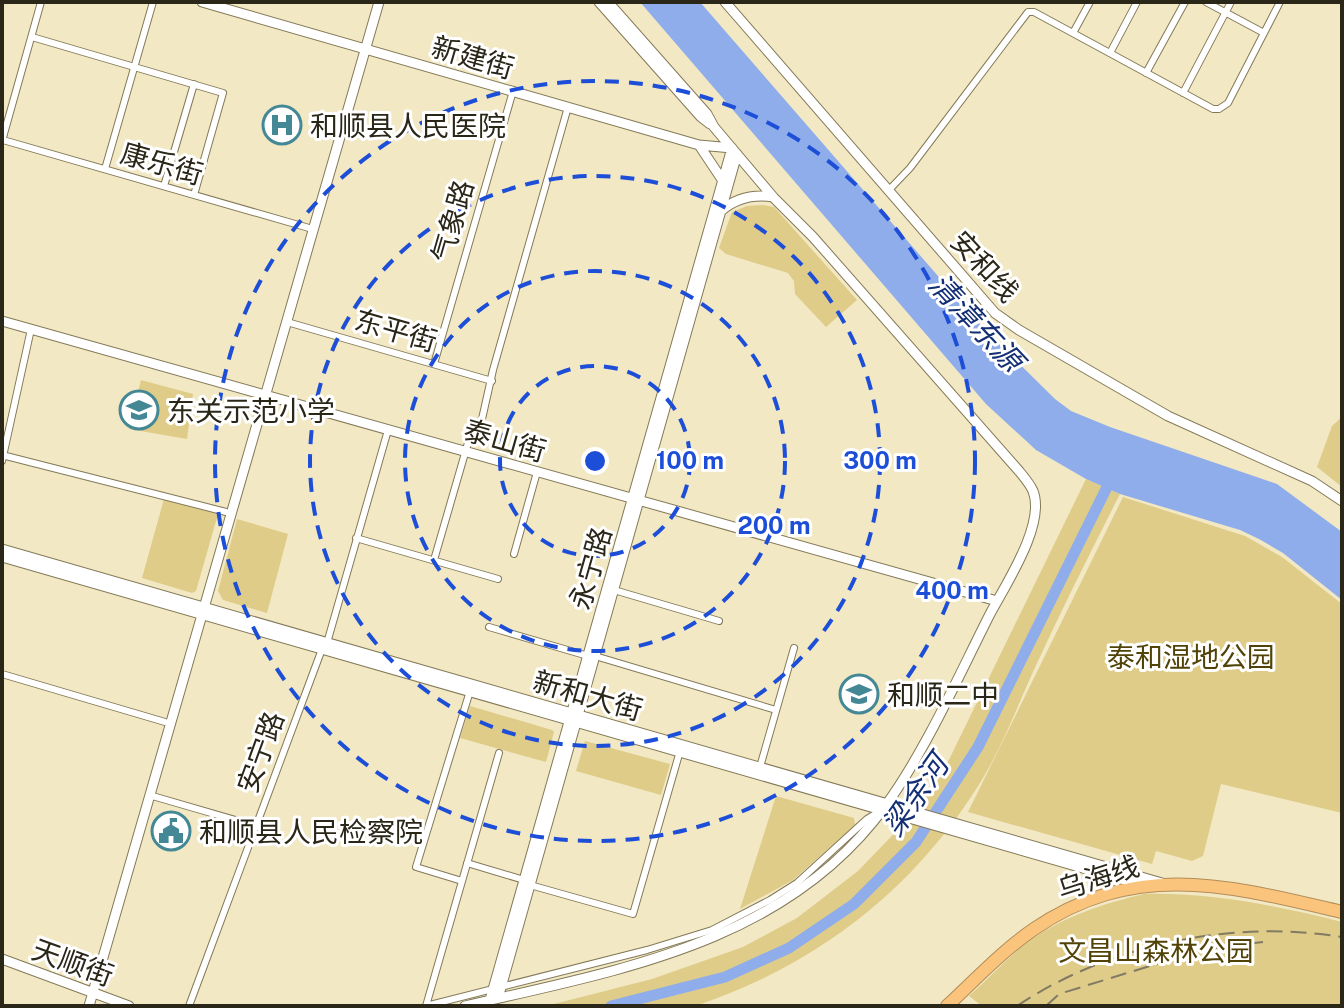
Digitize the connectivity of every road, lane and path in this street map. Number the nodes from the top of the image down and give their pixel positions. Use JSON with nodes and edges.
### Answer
{"nodes":[{"id":1,"x":41,"y":2,"type":"edge"},
{"id":2,"x":153,"y":2,"type":"edge"},
{"id":3,"x":202,"y":2,"type":"edge"},
{"id":4,"x":376,"y":2,"type":"edge"},
{"id":5,"x":599,"y":2,"type":"edge"},
{"id":6,"x":608,"y":2,"type":"edge"},
{"id":7,"x":725,"y":2,"type":"edge"},
{"id":8,"x":1090,"y":2,"type":"edge"},
{"id":9,"x":1137,"y":2,"type":"edge"},
{"id":10,"x":1185,"y":2,"type":"edge"},
{"id":11,"x":1206,"y":2,"type":"edge"},
{"id":12,"x":1231,"y":2,"type":"edge"},
{"id":13,"x":1280,"y":2,"type":"edge"},
{"id":14,"x":1225,"y":12,"type":"junction"},
{"id":15,"x":1073,"y":33,"type":"junction"},
{"id":16,"x":1264,"y":33,"type":"junction"},
{"id":17,"x":32,"y":37,"type":"junction"},
{"id":18,"x":363,"y":48,"type":"junction"},
{"id":19,"x":1110,"y":53,"type":"junction"},
{"id":20,"x":135,"y":67,"type":"junction"},
{"id":21,"x":1146,"y":73,"type":"junction"},
{"id":22,"x":194,"y":84,"type":"junction"},
{"id":23,"x":513,"y":91,"type":"junction"},
{"id":24,"x":1183,"y":93,"type":"junction"},
{"id":25,"x":568,"y":107,"type":"junction"},
{"id":26,"x":714,"y":127,"type":"junction"},
{"id":27,"x":2,"y":141,"type":"edge"},
{"id":28,"x":699,"y":145,"type":"junction"},
{"id":29,"x":735,"y":151,"type":"junction"},
{"id":30,"x":105,"y":169,"type":"junction"},
{"id":31,"x":723,"y":181,"type":"junction"},
{"id":32,"x":164,"y":186,"type":"junction"},
{"id":33,"x":888,"y":191,"type":"junction"},
{"id":34,"x":194,"y":195,"type":"junction"},
{"id":35,"x":773,"y":197,"type":"junction"},
{"id":36,"x":721,"y":211,"type":"junction"},
{"id":37,"x":309,"y":228,"type":"junction"},
{"id":38,"x":2,"y":321,"type":"edge"},
{"id":39,"x":287,"y":322,"type":"junction"},
{"id":40,"x":31,"y":329,"type":"junction"},
{"id":41,"x":434,"y":364,"type":"junction"},
{"id":42,"x":492,"y":381,"type":"junction"},
{"id":43,"x":263,"y":395,"type":"junction"},
{"id":44,"x":2,"y":400,"type":"edge"},
{"id":45,"x":14,"y":402,"type":"junction"},
{"id":46,"x":388,"y":430,"type":"junction"},
{"id":47,"x":465,"y":451,"type":"junction"},
{"id":48,"x":2,"y":457,"type":"edge"},
{"id":49,"x":1284,"y":469,"type":"junction"},
{"id":50,"x":537,"y":472,"type":"junction"},
{"id":51,"x":1342,"y":494,"type":"edge"},
{"id":52,"x":636,"y":499,"type":"junction"},
{"id":53,"x":1342,"y":501,"type":"edge"},
{"id":54,"x":226,"y":512,"type":"junction"},
{"id":55,"x":356,"y":538,"type":"junction"},
{"id":56,"x":2,"y":549,"type":"edge"},
{"id":57,"x":514,"y":554,"type":"dead end"},
{"id":58,"x":2,"y":557,"type":"edge"},
{"id":59,"x":434,"y":560,"type":"junction"},
{"id":60,"x":498,"y":579,"type":"dead end"},
{"id":61,"x":614,"y":590,"type":"junction"},
{"id":62,"x":997,"y":601,"type":"junction"},
{"id":63,"x":201,"y":610,"type":"junction"},
{"id":64,"x":719,"y":621,"type":"dead end"},
{"id":65,"x":489,"y":627,"type":"dead end"},
{"id":66,"x":324,"y":646,"type":"junction"},
{"id":67,"x":794,"y":648,"type":"dead end"},
{"id":68,"x":591,"y":656,"type":"junction"},
{"id":69,"x":2,"y":674,"type":"edge"},
{"id":70,"x":470,"y":691,"type":"junction"},
{"id":71,"x":776,"y":710,"type":"junction"},
{"id":72,"x":574,"y":717,"type":"junction"},
{"id":73,"x":165,"y":722,"type":"junction"},
{"id":74,"x":680,"y":751,"type":"junction"},
{"id":75,"x":499,"y":753,"type":"dead end"},
{"id":76,"x":760,"y":767,"type":"junction"},
{"id":77,"x":149,"y":795,"type":"junction"},
{"id":78,"x":886,"y":806,"type":"junction"},
{"id":79,"x":256,"y":826,"type":"junction"},
{"id":80,"x":954,"y":826,"type":"junction"},
{"id":81,"x":467,"y":863,"type":"junction"},
{"id":82,"x":462,"y":881,"type":"junction"},
{"id":83,"x":527,"y":882,"type":"junction"},
{"id":84,"x":1162,"y":883,"type":"junction"},
{"id":85,"x":1142,"y":885,"type":"junction"},
{"id":86,"x":1342,"y":912,"type":"edge"},
{"id":87,"x":5,"y":958,"type":"edge"},
{"id":88,"x":90,"y":992,"type":"junction"},
{"id":89,"x":495,"y":994,"type":"junction"},
{"id":90,"x":86,"y":1006,"type":"edge"},
{"id":91,"x":129,"y":1006,"type":"edge"},
{"id":92,"x":189,"y":1006,"type":"edge"},
{"id":93,"x":426,"y":1006,"type":"edge"},
{"id":94,"x":465,"y":1006,"type":"edge"},
{"id":95,"x":947,"y":1006,"type":"edge"}],
"edges":[{"from":1,"to":17,"type":"street"},
{"from":2,"to":20,"type":"street"},
{"from":3,"to":18,"type":"main road","name":"新建街"},
{"from":4,"to":18,"type":"main road"},
{"from":5,"to":26,"type":"main road"},
{"from":6,"to":26,"type":"main road"},
{"from":7,"to":33,"type":"main road","name":"安和线"},
{"from":8,"to":15,"type":"street"},
{"from":9,"to":19,"type":"street"},
{"from":10,"to":21,"type":"street"},
{"from":11,"to":14,"type":"street"},
{"from":12,"to":14,"type":"street"},
{"from":13,"to":16,"type":"street"},
{"from":14,"to":16,"type":"street"},
{"from":14,"to":24,"type":"street"},
{"from":15,"to":19,"type":"street"},
{"from":15,"to":33,"type":"street"},
{"from":16,"to":24,"type":"street"},
{"from":17,"to":20,"type":"street"},
{"from":17,"to":27,"type":"street"},
{"from":18,"to":23,"type":"main road","name":"新建街"},
{"from":18,"to":37,"type":"main road"},
{"from":18,"to":39,"type":"main road"},
{"from":19,"to":21,"type":"street"},
{"from":20,"to":22,"type":"street"},
{"from":20,"to":30,"type":"street"},
{"from":21,"to":24,"type":"street"},
{"from":22,"to":32,"type":"street"},
{"from":22,"to":34,"type":"street"},
{"from":23,"to":25,"type":"main road","name":"新建街"},
{"from":23,"to":41,"type":"street","name":"气象路"},
{"from":25,"to":28,"type":"main road","name":"新建街"},
{"from":25,"to":42,"type":"street"},
{"from":26,"to":29,"type":"main road"},
{"from":27,"to":30,"type":"street","name":"康乐街"},
{"from":28,"to":29,"type":"main road","name":"新建街"},
{"from":28,"to":31,"type":"main road"},
{"from":29,"to":31,"type":"main road","name":"永宁路"},
{"from":29,"to":35,"type":"main road"},
{"from":29,"to":36,"type":"main road","name":"永宁路"},
{"from":30,"to":32,"type":"street","name":"康乐街"},
{"from":31,"to":52,"type":"main road","name":"永宁路"},
{"from":32,"to":34,"type":"street","name":"康乐街"},
{"from":33,"to":49,"type":"main road","name":"安和线"},
{"from":34,"to":37,"type":"street","name":"康乐街"},
{"from":35,"to":36,"type":"main road"},
{"from":35,"to":62,"type":"main road"},
{"from":36,"to":52,"type":"main road","name":"永宁路"},
{"from":37,"to":43,"type":"main road"},
{"from":38,"to":40,"type":"main road","name":"泰山街"},
{"from":39,"to":41,"type":"street","name":"东平街"},
{"from":39,"to":43,"type":"main road"},
{"from":40,"to":43,"type":"main road","name":"泰山街"},
{"from":40,"to":45,"type":"street"},
{"from":41,"to":42,"type":"street","name":"东平街"},
{"from":42,"to":47,"type":"street"},
{"from":43,"to":46,"type":"main road","name":"泰山街"},
{"from":43,"to":54,"type":"main road"},
{"from":43,"to":63,"type":"main road"},
{"from":44,"to":45,"type":"street"},
{"from":45,"to":48,"type":"street"},
{"from":46,"to":47,"type":"main road","name":"泰山街"},
{"from":46,"to":55,"type":"street","name":"安宁路"},
{"from":47,"to":50,"type":"main road","name":"泰山街"},
{"from":47,"to":59,"type":"street"},
{"from":48,"to":54,"type":"street"},
{"from":49,"to":51,"type":"main road","name":"安和线"},
{"from":49,"to":53,"type":"main road","name":"安和线"},
{"from":50,"to":52,"type":"main road","name":"泰山街"},
{"from":50,"to":57,"type":"street"},
{"from":52,"to":61,"type":"main road","name":"永宁路"},
{"from":52,"to":62,"type":"main road","name":"泰山街"},
{"from":52,"to":68,"type":"main road","name":"永宁路"},
{"from":54,"to":63,"type":"main road"},
{"from":55,"to":59,"type":"street"},
{"from":55,"to":66,"type":"street","name":"安宁路"},
{"from":56,"to":63,"type":"main road","name":"新和大街"},
{"from":58,"to":63,"type":"main road","name":"新和大街"},
{"from":59,"to":60,"type":"street"},
{"from":61,"to":64,"type":"street"},
{"from":61,"to":68,"type":"main road","name":"永宁路"},
{"from":62,"to":78,"type":"main road"},
{"from":63,"to":66,"type":"main road","name":"新和大街"},
{"from":63,"to":73,"type":"main road"},
{"from":63,"to":77,"type":"main road"},
{"from":65,"to":68,"type":"street"},
{"from":66,"to":70,"type":"main road","name":"新和大街"},
{"from":66,"to":72,"type":"main road","name":"新和大街"},
{"from":66,"to":79,"type":"street","name":"安宁路"},
{"from":67,"to":71,"type":"street"},
{"from":68,"to":71,"type":"street"},
{"from":68,"to":72,"type":"main road","name":"永宁路"},
{"from":69,"to":73,"type":"street"},
{"from":70,"to":72,"type":"main road","name":"新和大街"},
{"from":70,"to":82,"type":"street"},
{"from":71,"to":76,"type":"street"},
{"from":72,"to":74,"type":"main road","name":"新和大街"},
{"from":72,"to":76,"type":"main road","name":"新和大街"},
{"from":72,"to":83,"type":"main road","name":"永宁路"},
{"from":73,"to":88,"type":"main road"},
{"from":74,"to":78,"type":"main road","name":"新和大街"},
{"from":74,"to":83,"type":"street"},
{"from":75,"to":81,"type":"street"},
{"from":76,"to":78,"type":"main road","name":"新和大街"},
{"from":77,"to":79,"type":"street"},
{"from":77,"to":88,"type":"main road"},
{"from":78,"to":80,"type":"main road","name":"新和大街"},
{"from":78,"to":89,"type":"main road"},
{"from":79,"to":92,"type":"street","name":"安宁路"},
{"from":80,"to":84,"type":"main road","name":"新和大街"},
{"from":80,"to":85,"type":"main road","name":"新和大街"},
{"from":81,"to":82,"type":"street"},
{"from":81,"to":83,"type":"street"},
{"from":82,"to":93,"type":"street"},
{"from":83,"to":89,"type":"main road","name":"永宁路"},
{"from":84,"to":85,"type":"highway","name":"乌海线"},
{"from":84,"to":86,"type":"highway","name":"乌海线"},
{"from":85,"to":95,"type":"highway","name":"乌海线"},
{"from":87,"to":88,"type":"main road","name":"天顺街"},
{"from":88,"to":90,"type":"main road"},
{"from":88,"to":91,"type":"main road","name":"天顺街"},
{"from":89,"to":93,"type":"street"},
{"from":89,"to":94,"type":"main road"}]}
